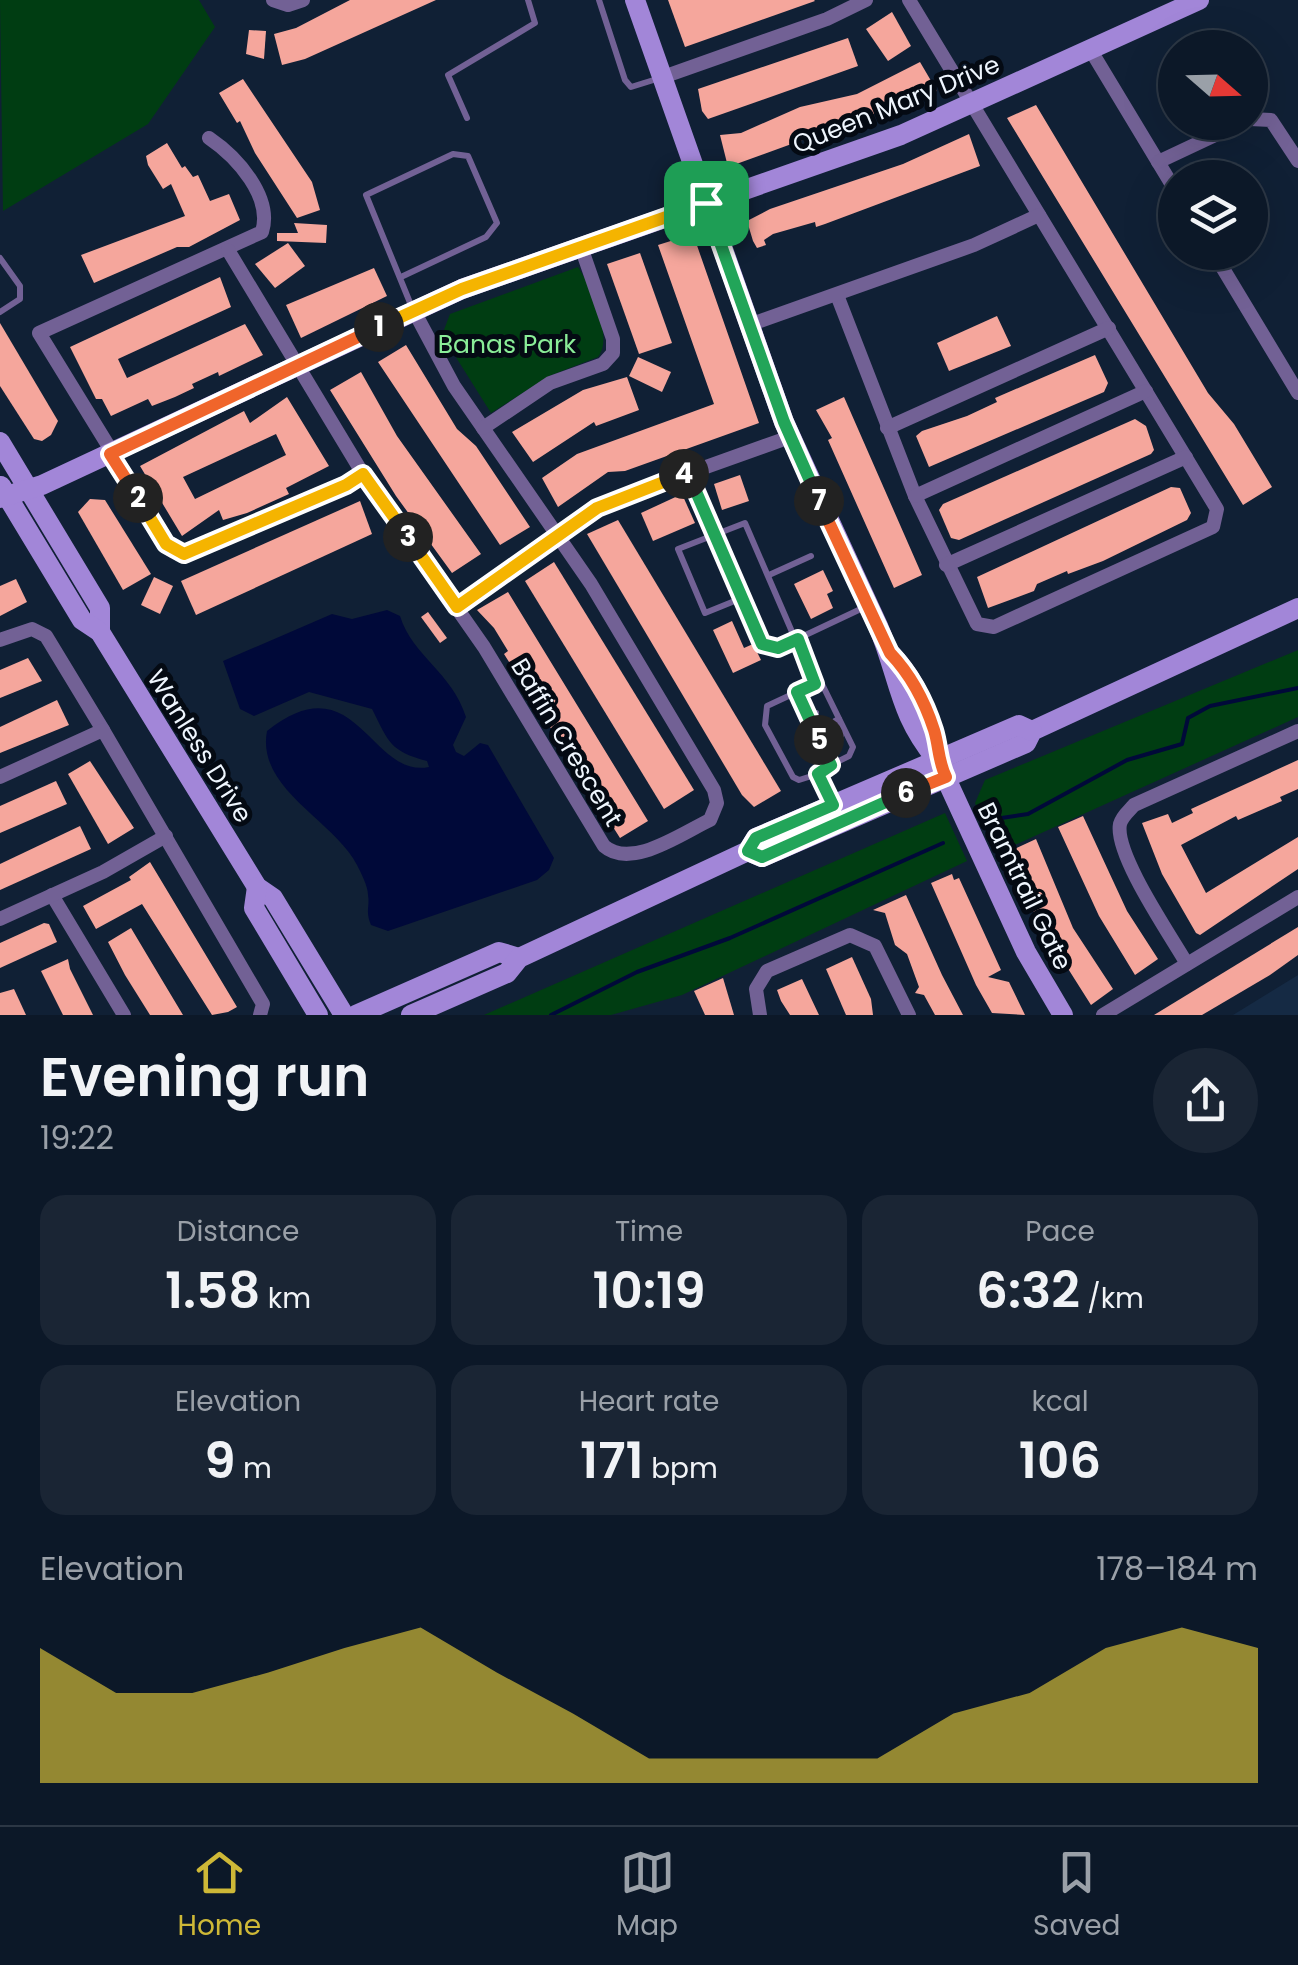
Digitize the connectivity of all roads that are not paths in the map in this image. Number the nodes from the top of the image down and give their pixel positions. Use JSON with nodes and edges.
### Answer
{"nodes":[{"id":1,"x":274,"y":0,"type":"edge"},
{"id":2,"x":302,"y":0,"type":"edge"},
{"id":3,"x":528,"y":0,"type":"edge"},
{"id":4,"x":599,"y":0,"type":"edge"},
{"id":5,"x":635,"y":0,"type":"edge"},
{"id":6,"x":866,"y":0,"type":"edge"},
{"id":7,"x":909,"y":0,"type":"edge"},
{"id":8,"x":1199,"y":0,"type":"edge"},
{"id":9,"x":1090,"y":49,"type":"junction"},
{"id":10,"x":662,"y":77,"type":"junction"},
{"id":11,"x":973,"y":103,"type":"junction"},
{"id":12,"x":467,"y":118,"type":"dead end"},
{"id":13,"x":1268,"y":120,"type":"edge"},
{"id":14,"x":209,"y":138,"type":"dead end"},
{"id":15,"x":1205,"y":140,"type":"edge"},
{"id":16,"x":1162,"y":160,"type":"edge"},
{"id":17,"x":1158,"y":162,"type":"edge"},
{"id":18,"x":1298,"y":162,"type":"edge"},
{"id":19,"x":706,"y":203,"type":"junction"},
{"id":20,"x":1039,"y":215,"type":"junction"},
{"id":21,"x":581,"y":246,"type":"junction"},
{"id":22,"x":228,"y":250,"type":"junction"},
{"id":23,"x":0,"y":258,"type":"edge"},
{"id":24,"x":1224,"y":270,"type":"edge"},
{"id":25,"x":402,"y":277,"type":"junction"},
{"id":26,"x":837,"y":295,"type":"junction"},
{"id":27,"x":414,"y":311,"type":"junction"},
{"id":28,"x":0,"y":312,"type":"edge"},
{"id":29,"x":749,"y":325,"type":"junction"},
{"id":30,"x":1108,"y":328,"type":"junction"},
{"id":31,"x":298,"y":364,"type":"junction"},
{"id":32,"x":1146,"y":391,"type":"junction"},
{"id":33,"x":1298,"y":393,"type":"edge"},
{"id":34,"x":482,"y":428,"type":"junction"},
{"id":35,"x":887,"y":428,"type":"junction"},
{"id":36,"x":790,"y":437,"type":"junction"},
{"id":37,"x":0,"y":442,"type":"edge"},
{"id":38,"x":110,"y":454,"type":"junction"},
{"id":39,"x":1186,"y":457,"type":"junction"},
{"id":40,"x":688,"y":473,"type":"junction"},
{"id":41,"x":363,"y":474,"type":"junction"},
{"id":42,"x":28,"y":489,"type":"junction"},
{"id":43,"x":2,"y":493,"type":"edge"},
{"id":44,"x":915,"y":496,"type":"junction"},
{"id":45,"x":715,"y":534,"type":"junction"},
{"id":46,"x":558,"y":536,"type":"junction"},
{"id":47,"x":811,"y":556,"type":"dead end"},
{"id":48,"x":946,"y":566,"type":"junction"},
{"id":49,"x":770,"y":575,"type":"junction"},
{"id":50,"x":742,"y":598,"type":"junction"},
{"id":51,"x":868,"y":606,"type":"junction"},
{"id":52,"x":457,"y":607,"type":"junction"},
{"id":53,"x":1298,"y":608,"type":"edge"},
{"id":54,"x":100,"y":632,"type":"junction"},
{"id":55,"x":798,"y":639,"type":"junction"},
{"id":56,"x":0,"y":640,"type":"edge"},
{"id":57,"x":815,"y":684,"type":"junction"},
{"id":58,"x":797,"y":692,"type":"junction"},
{"id":59,"x":829,"y":708,"type":"dead end"},
{"id":60,"x":816,"y":713,"type":"dead end"},
{"id":61,"x":837,"y":720,"type":"junction"},
{"id":62,"x":819,"y":729,"type":"junction"},
{"id":63,"x":103,"y":730,"type":"junction"},
{"id":64,"x":1298,"y":731,"type":"edge"},
{"id":65,"x":841,"y":735,"type":"dead end"},
{"id":66,"x":828,"y":741,"type":"dead end"},
{"id":67,"x":831,"y":765,"type":"junction"},
{"id":68,"x":942,"y":769,"type":"junction"},
{"id":69,"x":818,"y":774,"type":"junction"},
{"id":70,"x":0,"y":778,"type":"edge"},
{"id":71,"x":833,"y":805,"type":"junction"},
{"id":72,"x":166,"y":836,"type":"junction"},
{"id":73,"x":748,"y":851,"type":"junction"},
{"id":74,"x":257,"y":887,"type":"junction"},
{"id":75,"x":52,"y":895,"type":"junction"},
{"id":76,"x":1298,"y":896,"type":"edge"},
{"id":77,"x":0,"y":919,"type":"edge"},
{"id":78,"x":519,"y":958,"type":"junction"},
{"id":79,"x":1187,"y":964,"type":"junction"},
{"id":80,"x":124,"y":1015,"type":"edge"},
{"id":81,"x":260,"y":1015,"type":"edge"},
{"id":82,"x":318,"y":1015,"type":"edge"},
{"id":83,"x":344,"y":1015,"type":"edge"},
{"id":84,"x":356,"y":1015,"type":"edge"},
{"id":85,"x":412,"y":1015,"type":"edge"},
{"id":86,"x":760,"y":1015,"type":"edge"},
{"id":87,"x":908,"y":1015,"type":"edge"},
{"id":88,"x":1062,"y":1015,"type":"edge"},
{"id":89,"x":1103,"y":1015,"type":"edge"}],
"edges":[{"from":1,"to":2,"type":"street"},
{"from":3,"to":12,"type":"lane"},
{"from":4,"to":10,"type":"lane"},
{"from":5,"to":10,"type":"street","name":"Bramtrail Gate"},
{"from":6,"to":10,"type":"street"},
{"from":7,"to":11,"type":"street"},
{"from":8,"to":9,"type":"street","name":"Queen Mary Drive"},
{"from":9,"to":11,"type":"street","name":"Queen Mary Drive"},
{"from":9,"to":17,"type":"street"},
{"from":10,"to":19,"type":"street","name":"Bramtrail Gate"},
{"from":11,"to":19,"type":"street","name":"Queen Mary Drive"},
{"from":11,"to":20,"type":"street"},
{"from":13,"to":18,"type":"street"},
{"from":14,"to":22,"type":"street"},
{"from":15,"to":16,"type":"street"},
{"from":19,"to":21,"type":"street","name":"Queen Mary Drive"},
{"from":19,"to":29,"type":"street","name":"Bramtrail Gate"},
{"from":20,"to":26,"type":"street"},
{"from":20,"to":30,"type":"street"},
{"from":21,"to":27,"type":"street","name":"Queen Mary Drive"},
{"from":21,"to":34,"type":"street"},
{"from":22,"to":31,"type":"street","name":"Baffin Crescent"},
{"from":22,"to":38,"type":"street"},
{"from":23,"to":28,"type":"lane"},
{"from":24,"to":33,"type":"street"},
{"from":25,"to":25,"type":"lane"},
{"from":25,"to":27,"type":"lane"},
{"from":26,"to":29,"type":"street"},
{"from":26,"to":35,"type":"street"},
{"from":27,"to":31,"type":"street","name":"Queen Mary Drive"},
{"from":27,"to":34,"type":"street","name":"Baffin Crescent"},
{"from":29,"to":36,"type":"street","name":"Bramtrail Gate"},
{"from":30,"to":32,"type":"street"},
{"from":30,"to":35,"type":"street"},
{"from":31,"to":38,"type":"street","name":"Queen Mary Drive"},
{"from":31,"to":41,"type":"street","name":"Baffin Crescent"},
{"from":32,"to":39,"type":"street"},
{"from":32,"to":44,"type":"street"},
{"from":34,"to":46,"type":"street","name":"Baffin Crescent"},
{"from":35,"to":44,"type":"street"},
{"from":36,"to":40,"type":"street"},
{"from":36,"to":51,"type":"street","name":"Bramtrail Gate"},
{"from":37,"to":42,"type":"street","name":"Wanless Drive"},
{"from":38,"to":41,"type":"street"},
{"from":38,"to":42,"type":"street","name":"Queen Mary Drive"},
{"from":39,"to":48,"type":"street"},
{"from":39,"to":48,"type":"street"},
{"from":40,"to":45,"type":"lane"},
{"from":40,"to":46,"type":"street"},
{"from":41,"to":52,"type":"street","name":"Baffin Crescent"},
{"from":42,"to":43,"type":"street","name":"Queen Mary Drive"},
{"from":42,"to":54,"type":"street","name":"Wanless Drive"},
{"from":43,"to":54,"type":"street","name":"Wanless Drive"},
{"from":44,"to":48,"type":"street"},
{"from":45,"to":49,"type":"lane"},
{"from":45,"to":50,"type":"lane"},
{"from":45,"to":50,"type":"lane"},
{"from":46,"to":52,"type":"street"},
{"from":46,"to":52,"type":"street","name":"Baffin Crescent"},
{"from":47,"to":49,"type":"lane"},
{"from":49,"to":55,"type":"lane"},
{"from":50,"to":55,"type":"lane"},
{"from":51,"to":55,"type":"lane"},
{"from":51,"to":68,"type":"street","name":"Bramtrail Gate"},
{"from":53,"to":68,"type":"street"},
{"from":54,"to":74,"type":"street","name":"Wanless Drive"},
{"from":55,"to":57,"type":"lane"},
{"from":56,"to":63,"type":"street"},
{"from":57,"to":58,"type":"lane"},
{"from":57,"to":61,"type":"lane"},
{"from":58,"to":62,"type":"lane"},
{"from":58,"to":69,"type":"lane"},
{"from":59,"to":61,"type":"lane"},
{"from":60,"to":62,"type":"lane"},
{"from":61,"to":65,"type":"lane"},
{"from":61,"to":67,"type":"lane"},
{"from":62,"to":66,"type":"lane"},
{"from":62,"to":67,"type":"lane"},
{"from":63,"to":70,"type":"street"},
{"from":63,"to":72,"type":"street"},
{"from":64,"to":79,"type":"street"},
{"from":67,"to":69,"type":"lane"},
{"from":68,"to":71,"type":"street"},
{"from":68,"to":73,"type":"street"},
{"from":68,"to":88,"type":"street","name":"Bramtrail Gate"},
{"from":69,"to":71,"type":"lane"},
{"from":71,"to":73,"type":"street"},
{"from":72,"to":75,"type":"street"},
{"from":72,"to":81,"type":"street"},
{"from":73,"to":78,"type":"street"},
{"from":74,"to":82,"type":"street","name":"Wanless Drive"},
{"from":74,"to":83,"type":"street","name":"Wanless Drive"},
{"from":75,"to":77,"type":"street"},
{"from":75,"to":80,"type":"street"},
{"from":76,"to":79,"type":"street"},
{"from":78,"to":84,"type":"street"},
{"from":78,"to":85,"type":"street"},
{"from":79,"to":89,"type":"street"},
{"from":86,"to":87,"type":"street"}]}
